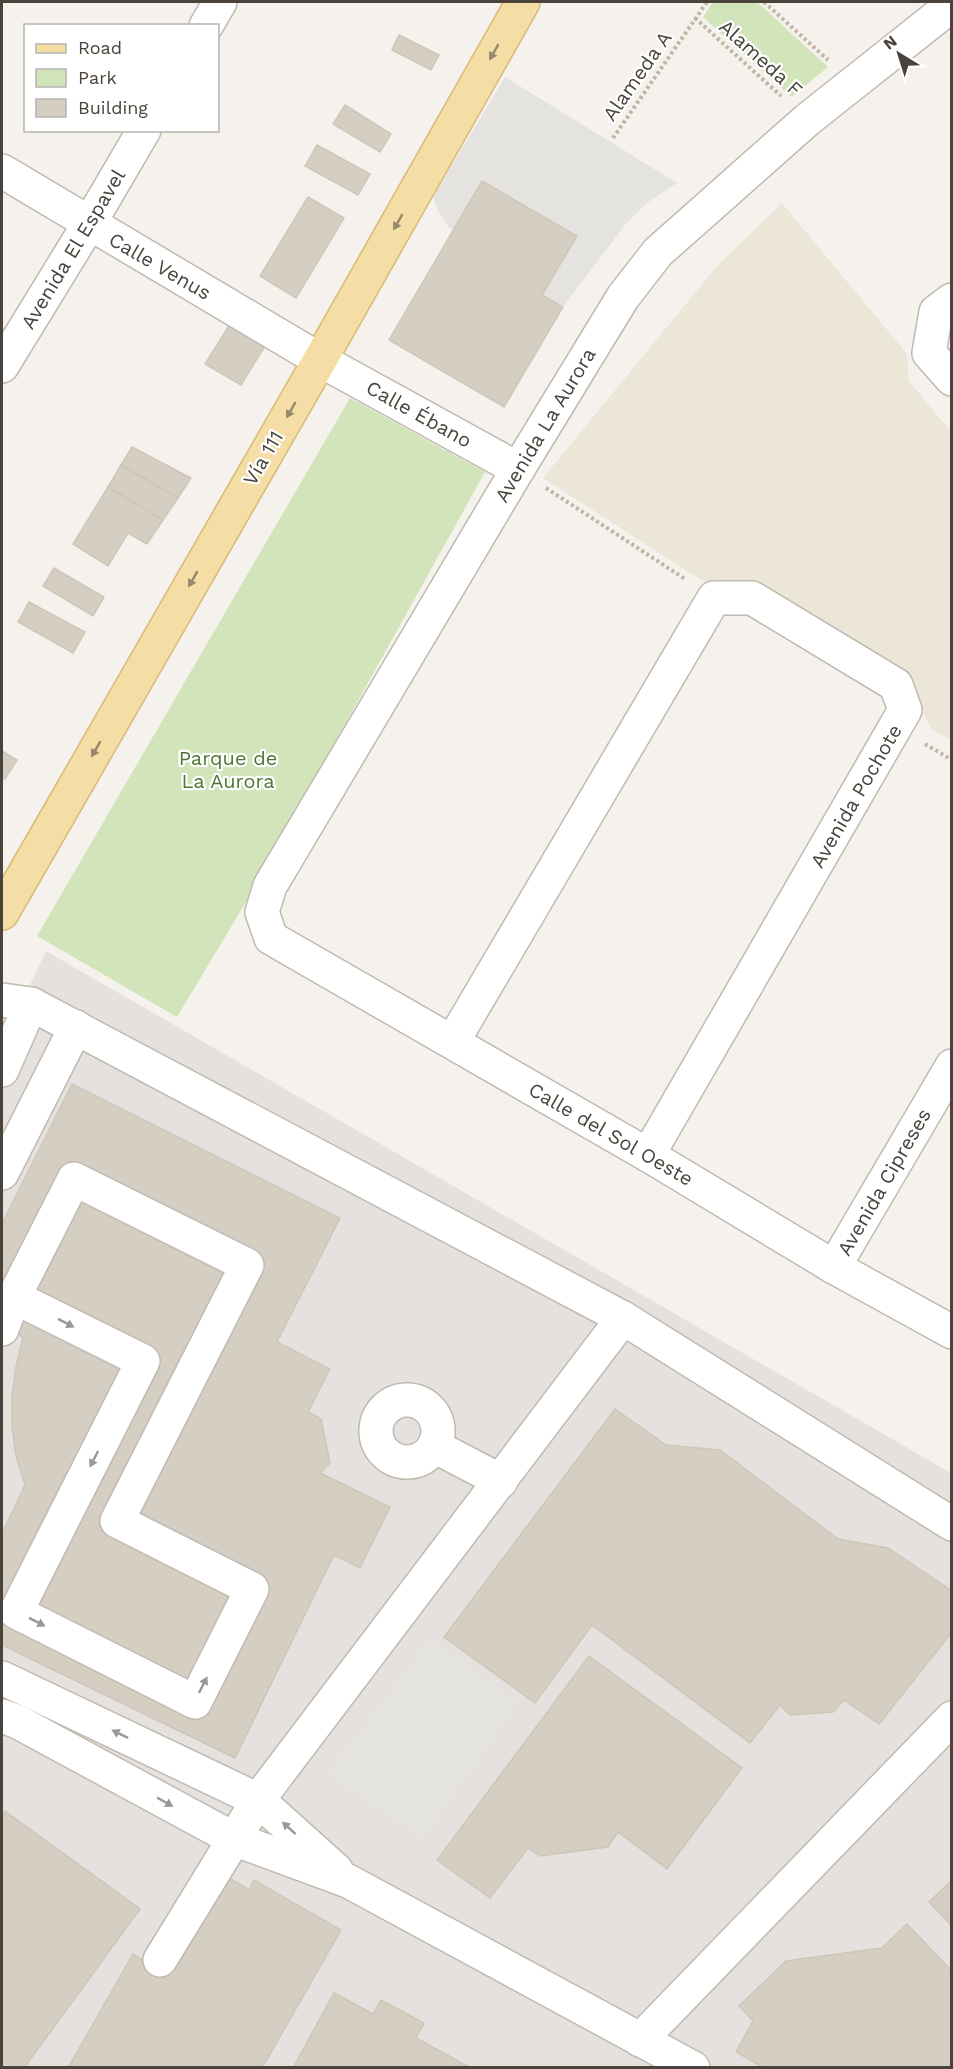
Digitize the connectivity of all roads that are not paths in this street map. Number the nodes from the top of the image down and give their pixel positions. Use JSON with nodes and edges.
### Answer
{"nodes":[{"id":1,"x":220,"y":2,"type":"edge"},
{"id":2,"x":523,"y":2,"type":"edge"},
{"id":3,"x":951,"y":5,"type":"edge"},
{"id":4,"x":207,"y":24,"type":"edge"},
{"id":5,"x":143,"y":132,"type":"edge"},
{"id":6,"x":2,"y":171,"type":"edge"},
{"id":7,"x":89,"y":224,"type":"junction"},
{"id":8,"x":951,"y":300,"type":"edge"},
{"id":9,"x":320,"y":360,"type":"junction"},
{"id":10,"x":2,"y":366,"type":"edge"},
{"id":11,"x":951,"y":379,"type":"edge"},
{"id":12,"x":518,"y":469,"type":"junction"},
{"id":13,"x":2,"y":914,"type":"edge"},
{"id":14,"x":271,"y":938,"type":"joint"},
{"id":15,"x":16,"y":1002,"type":"edge"},
{"id":16,"x":76,"y":1027,"type":"junction"},
{"id":17,"x":453,"y":1041,"type":"junction"},
{"id":18,"x":7,"y":1058,"type":"edge"},
{"id":19,"x":951,"y":1066,"type":"edge"},
{"id":20,"x":648,"y":1155,"type":"junction"},
{"id":21,"x":2,"y":1173,"type":"edge"},
{"id":22,"x":834,"y":1267,"type":"junction"},
{"id":23,"x":14,"y":1297,"type":"junction"},
{"id":24,"x":623,"y":1318,"type":"junction"},
{"id":25,"x":2,"y":1329,"type":"edge"},
{"id":26,"x":951,"y":1332,"type":"edge"},
{"id":27,"x":434,"y":1446,"type":"dead end"},
{"id":28,"x":501,"y":1481,"type":"junction"},
{"id":29,"x":951,"y":1524,"type":"edge"},
{"id":30,"x":2,"y":1678,"type":"edge"},
{"id":31,"x":2,"y":1716,"type":"edge"},
{"id":32,"x":951,"y":1718,"type":"edge"},
{"id":33,"x":258,"y":1800,"type":"junction"},
{"id":34,"x":234,"y":1839,"type":"junction"},
{"id":35,"x":348,"y":1881,"type":"junction"},
{"id":36,"x":160,"y":1959,"type":"dead end"},
{"id":37,"x":640,"y":2040,"type":"junction"},
{"id":38,"x":693,"y":2067,"type":"edge"}],
"edges":[{"from":1,"to":4,"type":"street"},
{"from":2,"to":9,"type":"main road","name":"Vía 111","one_way":true},
{"from":3,"to":12,"type":"street","name":"Avenida La Aurora"},
{"from":5,"to":7,"type":"street","name":"Avenida El Espavel"},
{"from":6,"to":7,"type":"street","name":"Calle Venus"},
{"from":7,"to":9,"type":"street","name":"Calle Venus"},
{"from":7,"to":10,"type":"street","name":"Avenida El Espavel"},
{"from":8,"to":11,"type":"street"},
{"from":9,"to":12,"type":"street","name":"Calle Ébano"},
{"from":9,"to":13,"type":"main road","name":"Vía 111","one_way":true},
{"from":12,"to":14,"type":"street","name":"Avenida La Aurora"},
{"from":14,"to":17,"type":"street","name":"Calle del Sol Oeste"},
{"from":15,"to":16,"type":"street"},
{"from":15,"to":18,"type":"street"},
{"from":16,"to":21,"type":"street"},
{"from":16,"to":24,"type":"street"},
{"from":17,"to":20,"type":"street","name":"Calle del Sol Oeste"},
{"from":17,"to":20,"type":"street","name":"Avenida Pochote"},
{"from":19,"to":22,"type":"street","name":"Avenida Cipreses"},
{"from":20,"to":22,"type":"street","name":"Calle del Sol Oeste"},
{"from":22,"to":26,"type":"street","name":"Calle del Sol Oeste"},
{"from":23,"to":23,"type":"street","one_way":true},
{"from":23,"to":25,"type":"street"},
{"from":24,"to":28,"type":"street"},
{"from":24,"to":29,"type":"street"},
{"from":27,"to":28,"type":"street"},
{"from":28,"to":33,"type":"street"},
{"from":33,"to":30,"type":"street","one_way":true},
{"from":31,"to":34,"type":"street","one_way":true},
{"from":32,"to":37,"type":"street"},
{"from":33,"to":34,"type":"street"},
{"from":35,"to":33,"type":"street","one_way":true},
{"from":34,"to":35,"type":"street"},
{"from":34,"to":36,"type":"street"},
{"from":35,"to":37,"type":"street"},
{"from":37,"to":38,"type":"street"}]}
